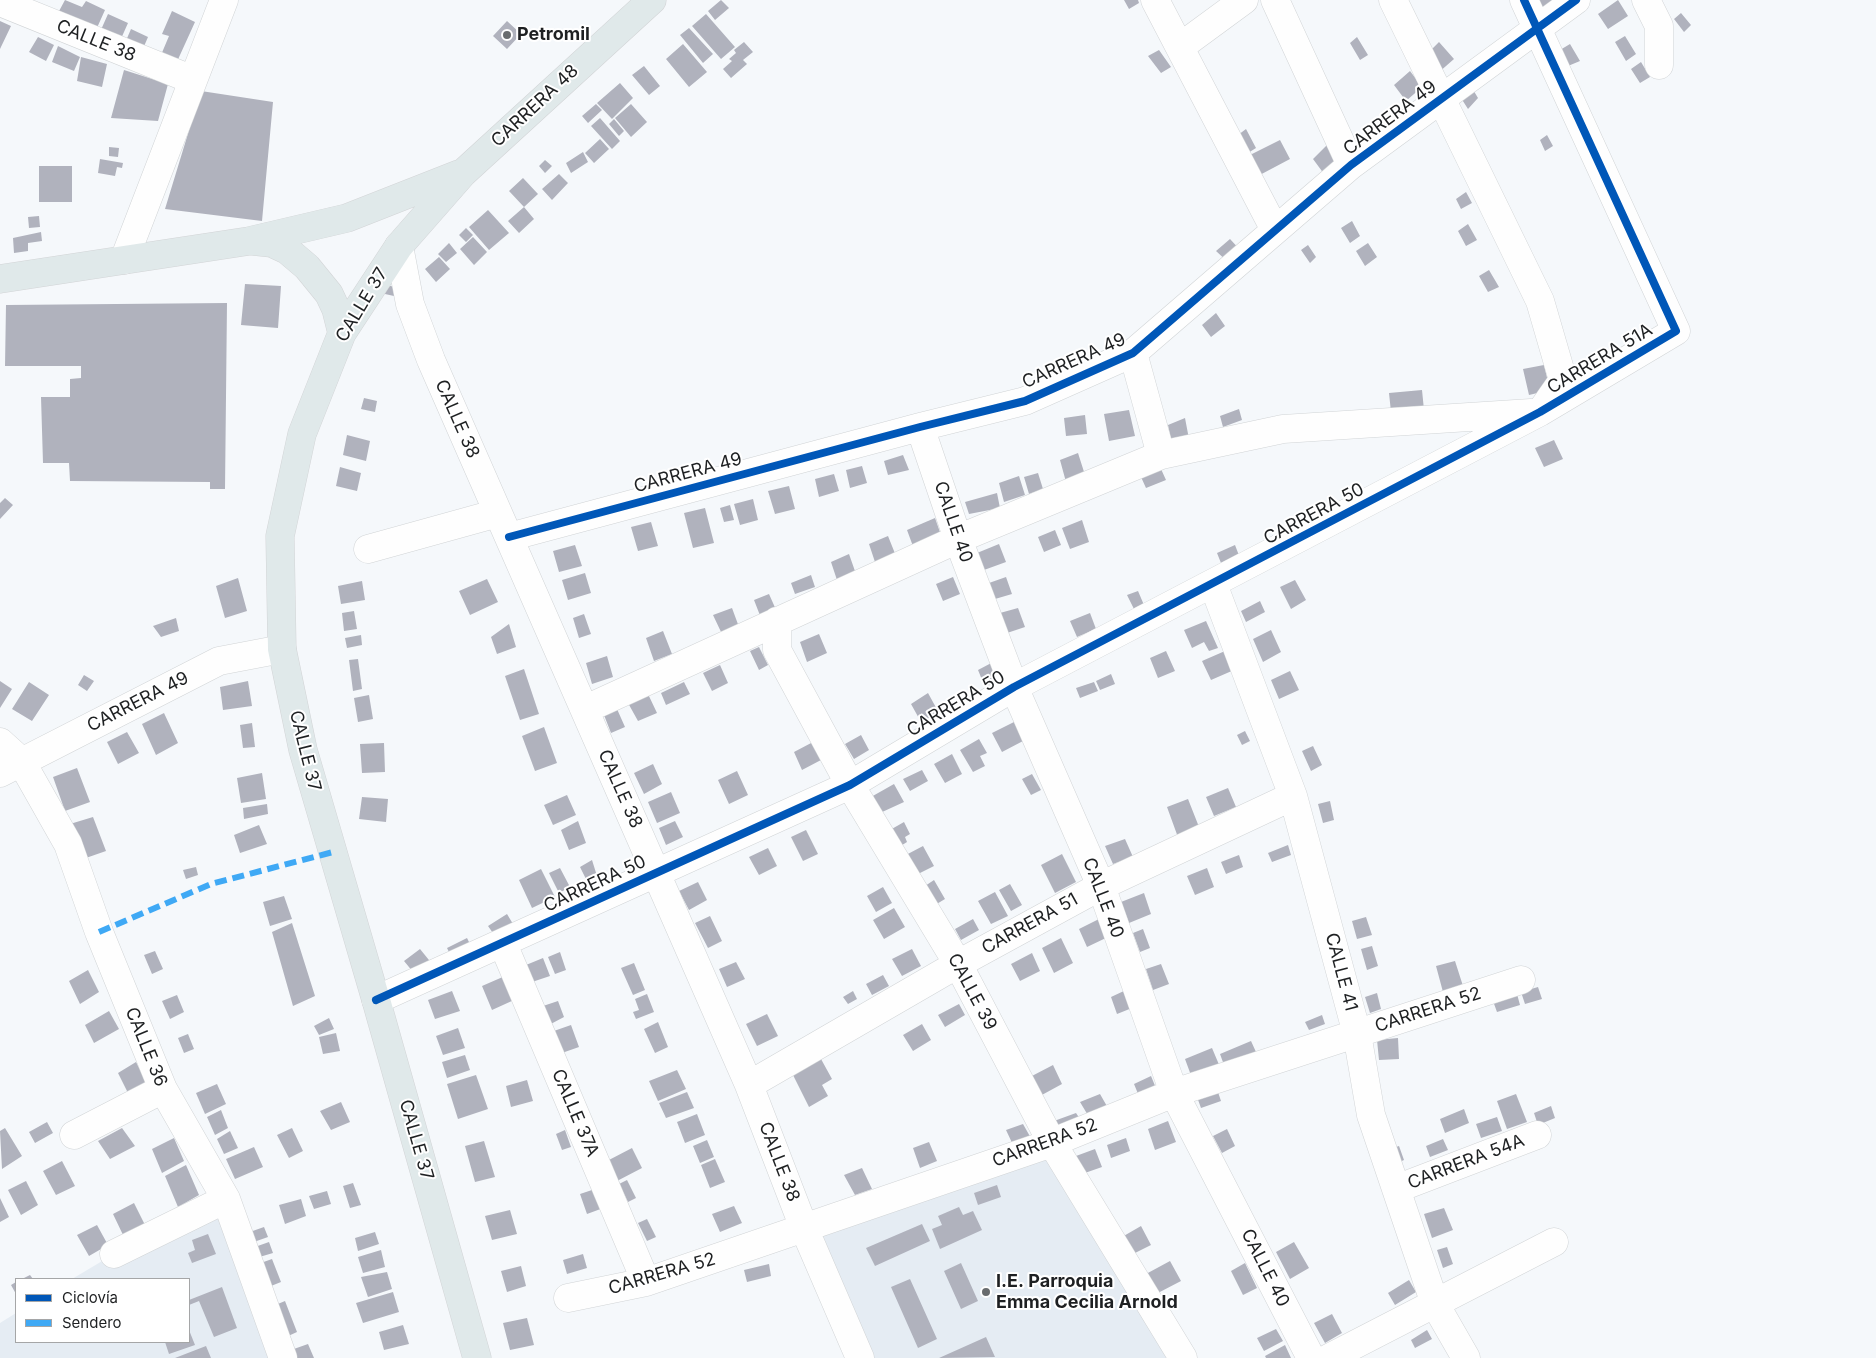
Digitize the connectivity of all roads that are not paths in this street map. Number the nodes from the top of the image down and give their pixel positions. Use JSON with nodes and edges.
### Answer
{"nodes":[{"id":1,"x":224,"y":0,"type":"edge"},
{"id":2,"x":652,"y":0,"type":"edge"},
{"id":3,"x":1156,"y":0,"type":"edge"},
{"id":4,"x":1244,"y":0,"type":"edge"},
{"id":5,"x":1275,"y":0,"type":"edge"},
{"id":6,"x":1394,"y":0,"type":"edge"},
{"id":7,"x":1524,"y":0,"type":"edge"},
{"id":8,"x":1576,"y":0,"type":"edge"},
{"id":9,"x":1646,"y":0,"type":"edge"},
{"id":10,"x":0,"y":2,"type":"edge"},
{"id":11,"x":1538,"y":28,"type":"junction"},
{"id":12,"x":1180,"y":47,"type":"junction"},
{"id":13,"x":1658,"y":65,"type":"dead end"},
{"id":14,"x":193,"y":80,"type":"junction"},
{"id":15,"x":1442,"y":97,"type":"junction"},
{"id":16,"x":1352,"y":165,"type":"junction"},
{"id":17,"x":463,"y":173,"type":"junction"},
{"id":18,"x":1275,"y":230,"type":"junction"},
{"id":19,"x":249,"y":241,"type":"junction"},
{"id":20,"x":399,"y":246,"type":"junction"},
{"id":21,"x":124,"y":260,"type":"junction"},
{"id":22,"x":0,"y":280,"type":"edge"},
{"id":23,"x":342,"y":333,"type":"junction"},
{"id":24,"x":1133,"y":353,"type":"junction"},
{"id":25,"x":1540,"y":412,"type":"junction"},
{"id":26,"x":920,"y":426,"type":"junction"},
{"id":27,"x":1161,"y":455,"type":"junction"},
{"id":28,"x":504,"y":525,"type":"junction"},
{"id":29,"x":958,"y":538,"type":"junction"},
{"id":30,"x":368,"y":549,"type":"dead end"},
{"id":31,"x":1213,"y":584,"type":"junction"},
{"id":32,"x":777,"y":621,"type":"junction"},
{"id":33,"x":282,"y":649,"type":"junction"},
{"id":34,"x":1014,"y":687,"type":"junction"},
{"id":35,"x":586,"y":709,"type":"junction"},
{"id":36,"x":0,"y":742,"type":"edge"},
{"id":37,"x":10,"y":767,"type":"edge"},
{"id":38,"x":850,"y":785,"type":"junction"},
{"id":39,"x":1294,"y":796,"type":"junction"},
{"id":40,"x":656,"y":872,"type":"junction"},
{"id":41,"x":1101,"y":886,"type":"junction"},
{"id":42,"x":504,"y":944,"type":"junction"},
{"id":43,"x":958,"y":964,"type":"junction"},
{"id":44,"x":1520,"y":980,"type":"dead end"},
{"id":45,"x":376,"y":1000,"type":"junction"},
{"id":46,"x":1357,"y":1034,"type":"junction"},
{"id":47,"x":749,"y":1085,"type":"junction"},
{"id":48,"x":162,"y":1089,"type":"junction"},
{"id":49,"x":1174,"y":1094,"type":"junction"},
{"id":50,"x":74,"y":1135,"type":"dead end"},
{"id":51,"x":1537,"y":1135,"type":"dead end"},
{"id":52,"x":1052,"y":1143,"type":"junction"},
{"id":53,"x":1396,"y":1189,"type":"junction"},
{"id":54,"x":226,"y":1199,"type":"junction"},
{"id":55,"x":804,"y":1228,"type":"junction"},
{"id":56,"x":1554,"y":1242,"type":"dead end"},
{"id":57,"x":114,"y":1254,"type":"dead end"},
{"id":58,"x":646,"y":1282,"type":"junction"},
{"id":59,"x":568,"y":1298,"type":"dead end"},
{"id":60,"x":1435,"y":1304,"type":"junction"},
{"id":61,"x":283,"y":1358,"type":"edge"},
{"id":62,"x":476,"y":1358,"type":"edge"},
{"id":63,"x":860,"y":1358,"type":"edge"},
{"id":64,"x":1183,"y":1358,"type":"edge"},
{"id":65,"x":1311,"y":1358,"type":"edge"},
{"id":66,"x":1329,"y":1358,"type":"edge"},
{"id":67,"x":1466,"y":1358,"type":"edge"}],
"edges":[{"from":1,"to":14,"type":"street"},
{"from":2,"to":17,"type":"main road","name":"CARRERA 48"},
{"from":3,"to":12,"type":"street"},
{"from":4,"to":12,"type":"street"},
{"from":5,"to":16,"type":"street"},
{"from":6,"to":15,"type":"street"},
{"from":7,"to":11,"type":"street"},
{"from":8,"to":11,"type":"street","name":"CARRERA 49"},
{"from":9,"to":13,"type":"street"},
{"from":10,"to":14,"type":"street","name":"CALLE 38"},
{"from":11,"to":15,"type":"street","name":"CARRERA 49"},
{"from":11,"to":25,"type":"street","name":"CARRERA 51A"},
{"from":12,"to":18,"type":"street"},
{"from":14,"to":21,"type":"street"},
{"from":15,"to":16,"type":"street","name":"CARRERA 49"},
{"from":15,"to":25,"type":"street"},
{"from":16,"to":18,"type":"street","name":"CARRERA 49"},
{"from":17,"to":19,"type":"main road"},
{"from":17,"to":20,"type":"main road","name":"CALLE 37"},
{"from":18,"to":24,"type":"street","name":"CARRERA 49"},
{"from":19,"to":21,"type":"main road"},
{"from":19,"to":23,"type":"main road"},
{"from":20,"to":23,"type":"main road","name":"CALLE 37"},
{"from":20,"to":28,"type":"street","name":"CALLE 38"},
{"from":21,"to":22,"type":"main road"},
{"from":23,"to":33,"type":"main road","name":"CALLE 37"},
{"from":24,"to":26,"type":"street","name":"CARRERA 49"},
{"from":24,"to":27,"type":"street"},
{"from":25,"to":27,"type":"street"},
{"from":25,"to":31,"type":"street","name":"CARRERA 50"},
{"from":26,"to":28,"type":"street","name":"CARRERA 49"},
{"from":26,"to":29,"type":"street","name":"CALLE 40"},
{"from":27,"to":29,"type":"street"},
{"from":28,"to":30,"type":"street","name":"CARRERA 49"},
{"from":28,"to":35,"type":"street","name":"CALLE 38"},
{"from":29,"to":32,"type":"street"},
{"from":29,"to":34,"type":"street","name":"CALLE 40"},
{"from":31,"to":34,"type":"street","name":"CARRERA 50"},
{"from":31,"to":39,"type":"street","name":"CALLE 41"},
{"from":32,"to":35,"type":"street"},
{"from":32,"to":38,"type":"street","name":"CALLE 39"},
{"from":33,"to":37,"type":"street","name":"CARRERA 49"},
{"from":33,"to":45,"type":"main road","name":"CALLE 37"},
{"from":34,"to":38,"type":"street","name":"CARRERA 50"},
{"from":34,"to":41,"type":"street","name":"CALLE 40"},
{"from":35,"to":40,"type":"street","name":"CALLE 38"},
{"from":36,"to":37,"type":"street","name":"CALLE 36"},
{"from":37,"to":48,"type":"street","name":"CALLE 36"},
{"from":38,"to":40,"type":"street","name":"CARRERA 50"},
{"from":38,"to":43,"type":"street","name":"CALLE 39"},
{"from":39,"to":41,"type":"street","name":"CARRERA 51"},
{"from":39,"to":46,"type":"street","name":"CALLE 41"},
{"from":40,"to":42,"type":"street","name":"CARRERA 50"},
{"from":40,"to":47,"type":"street","name":"CALLE 38"},
{"from":41,"to":43,"type":"street","name":"CARRERA 51"},
{"from":41,"to":49,"type":"street","name":"CALLE 40"},
{"from":42,"to":45,"type":"street","name":"CARRERA 50"},
{"from":42,"to":58,"type":"street","name":"CALLE 37A"},
{"from":43,"to":47,"type":"street","name":"CARRERA 51"},
{"from":43,"to":52,"type":"street","name":"CALLE 39"},
{"from":44,"to":46,"type":"street","name":"CARRERA 52"},
{"from":45,"to":62,"type":"main road","name":"CALLE 37"},
{"from":46,"to":49,"type":"street","name":"CARRERA 52"},
{"from":46,"to":53,"type":"street","name":"CALLE 41"},
{"from":47,"to":55,"type":"street","name":"CALLE 38"},
{"from":48,"to":50,"type":"street"},
{"from":48,"to":54,"type":"street","name":"CALLE 36"},
{"from":49,"to":52,"type":"street","name":"CARRERA 52"},
{"from":49,"to":65,"type":"street","name":"CALLE 40"},
{"from":51,"to":53,"type":"street","name":"CARRERA 54A"},
{"from":52,"to":55,"type":"street","name":"CARRERA 52"},
{"from":52,"to":64,"type":"street","name":"CALLE 39"},
{"from":53,"to":60,"type":"street","name":"CALLE 41"},
{"from":54,"to":57,"type":"street"},
{"from":54,"to":61,"type":"street","name":"CALLE 36"},
{"from":55,"to":58,"type":"street","name":"CARRERA 52"},
{"from":55,"to":63,"type":"street","name":"CALLE 38"},
{"from":56,"to":60,"type":"street"},
{"from":58,"to":59,"type":"street","name":"CARRERA 52"},
{"from":60,"to":66,"type":"street"},
{"from":60,"to":67,"type":"street","name":"CALLE 41"}]}
